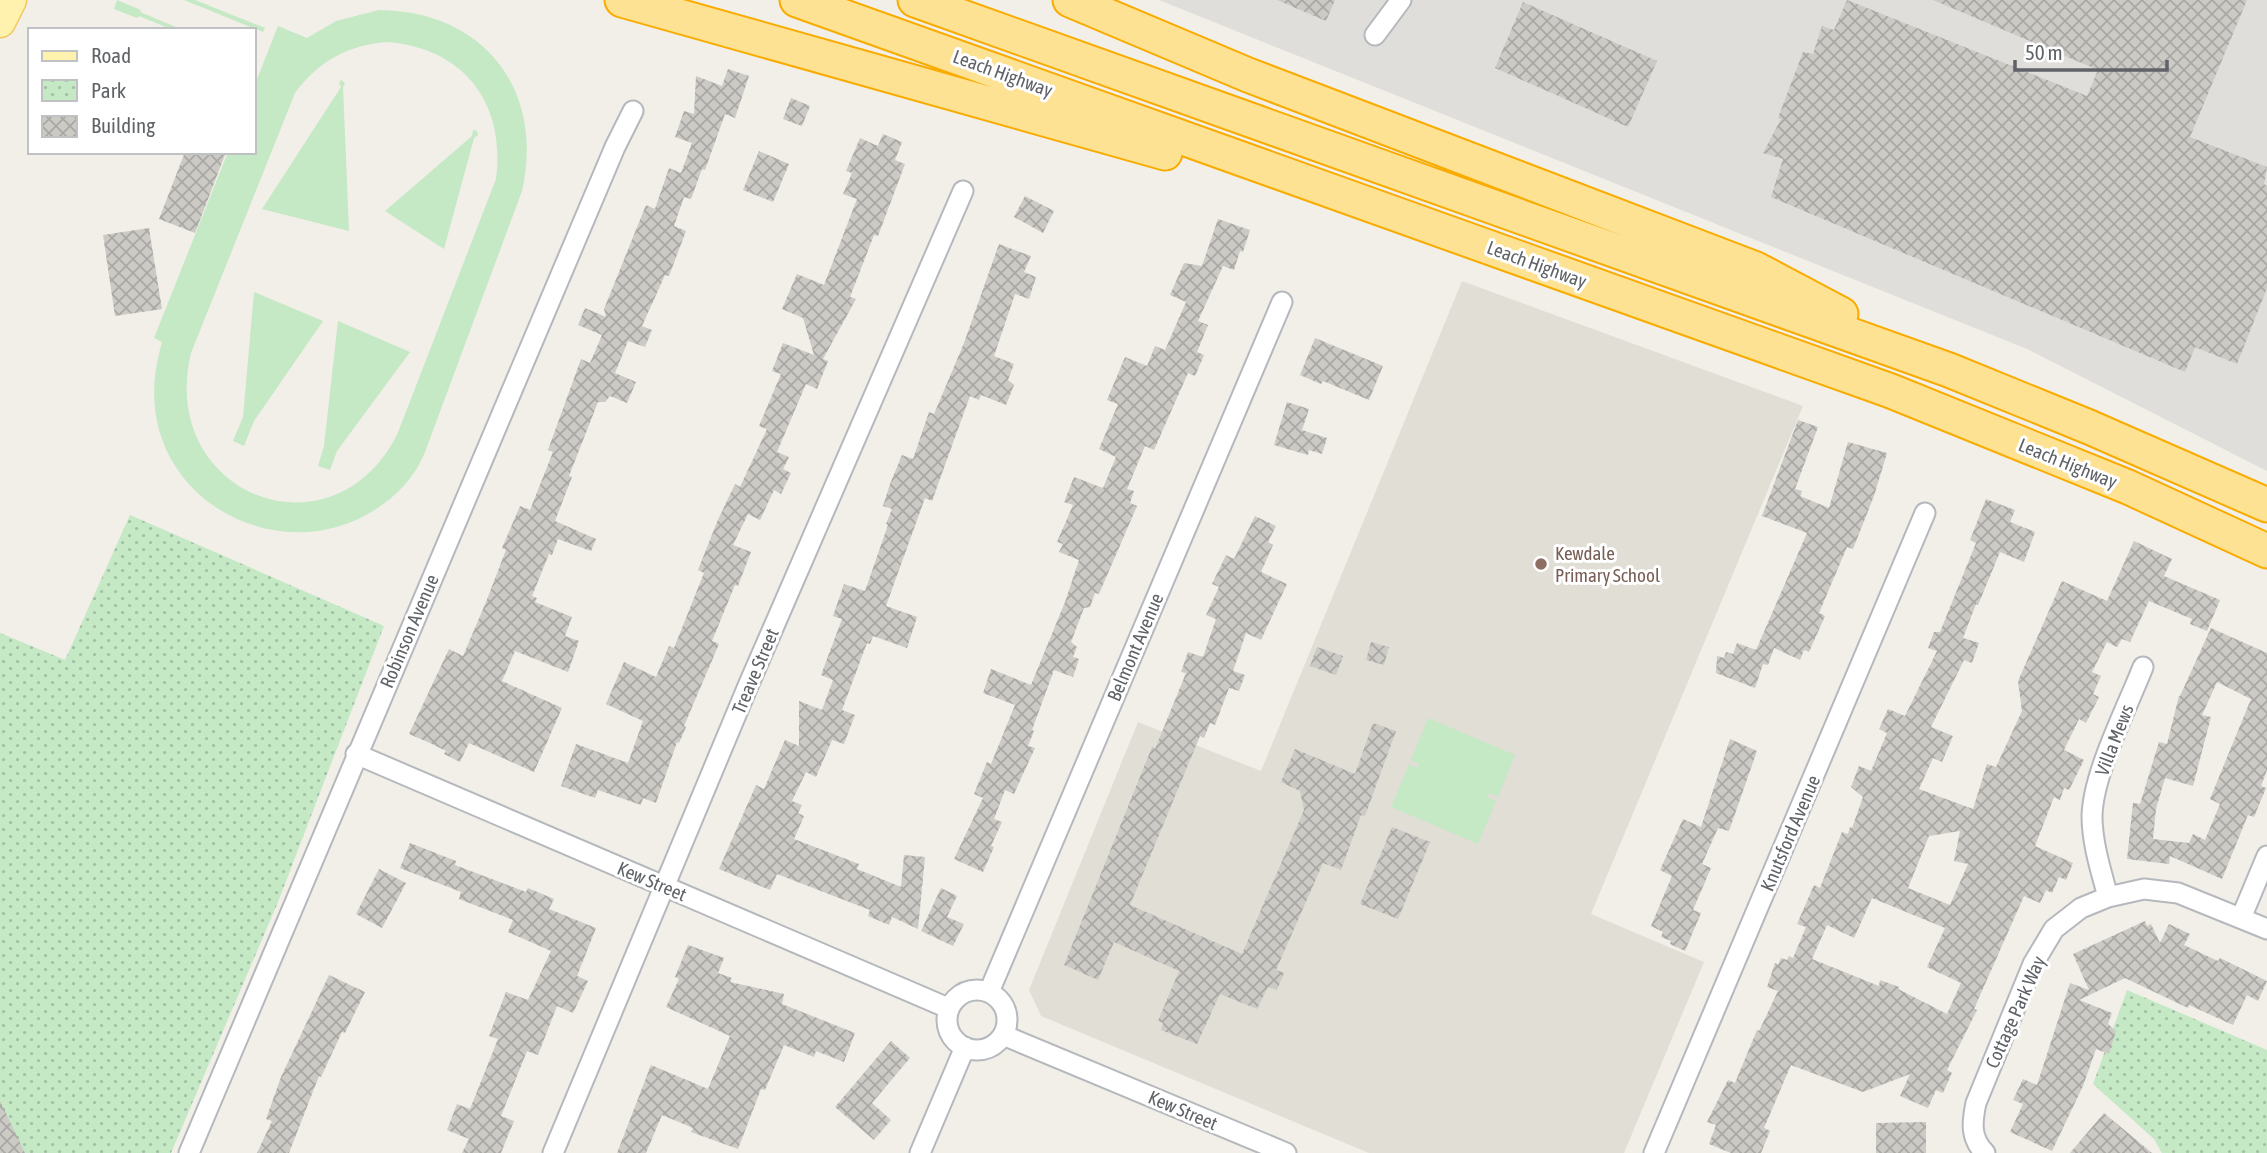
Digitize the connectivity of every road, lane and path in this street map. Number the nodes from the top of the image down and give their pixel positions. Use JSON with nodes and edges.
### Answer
{"nodes":[{"id":1,"x":11,"y":0,"type":"edge"},
{"id":2,"x":622,"y":0,"type":"edge"},
{"id":3,"x":797,"y":0,"type":"edge"},
{"id":4,"x":915,"y":0,"type":"edge"},
{"id":5,"x":1401,"y":0,"type":"edge"},
{"id":6,"x":1086,"y":4,"type":"edge"},
{"id":7,"x":0,"y":22,"type":"edge"},
{"id":8,"x":1375,"y":35,"type":"dead end"},
{"id":9,"x":633,"y":111,"type":"dead end"},
{"id":10,"x":964,"y":191,"type":"dead end"},
{"id":11,"x":1427,"y":226,"type":"junction"},
{"id":12,"x":1282,"y":302,"type":"dead end"},
{"id":13,"x":1949,"y":370,"type":"junction"},
{"id":14,"x":2267,"y":505,"type":"edge"},
{"id":15,"x":1925,"y":513,"type":"dead end"},
{"id":16,"x":2267,"y":551,"type":"edge"},
{"id":17,"x":2143,"y":667,"type":"dead end"},
{"id":18,"x":356,"y":754,"type":"junction"},
{"id":19,"x":2267,"y":856,"type":"edge"},
{"id":20,"x":665,"y":887,"type":"junction"},
{"id":21,"x":2108,"y":897,"type":"junction"},
{"id":22,"x":2241,"y":918,"type":"junction"},
{"id":23,"x":2267,"y":929,"type":"edge"},
{"id":24,"x":989,"y":992,"type":"junction"},
{"id":25,"x":948,"y":1008,"type":"junction"},
{"id":26,"x":1003,"y":1035,"type":"junction"},
{"id":27,"x":965,"y":1048,"type":"junction"},
{"id":28,"x":1254,"y":1147,"type":"edge"},
{"id":29,"x":189,"y":1153,"type":"edge"},
{"id":30,"x":553,"y":1153,"type":"edge"},
{"id":31,"x":920,"y":1153,"type":"edge"},
{"id":32,"x":1286,"y":1153,"type":"edge"},
{"id":33,"x":1654,"y":1153,"type":"edge"},
{"id":34,"x":1986,"y":1153,"type":"edge"}],
"edges":[{"from":1,"to":7,"type":"main road"},
{"from":2,"to":11,"type":"highway"},
{"from":3,"to":11,"type":"highway","name":"Leach Highway"},
{"from":4,"to":13,"type":"highway","name":"Leach Highway"},
{"from":5,"to":8,"type":"street"},
{"from":6,"to":13,"type":"highway"},
{"from":9,"to":18,"type":"street","name":"Robinson Avenue"},
{"from":10,"to":20,"type":"street","name":"Treave Street"},
{"from":11,"to":16,"type":"highway","name":"Leach Highway"},
{"from":12,"to":24,"type":"street","name":"Belmont Avenue"},
{"from":13,"to":14,"type":"highway","name":"Leach Highway"},
{"from":15,"to":33,"type":"street","name":"Knutsford Avenue"},
{"from":17,"to":21,"type":"street","name":"Villa Mews"},
{"from":18,"to":20,"type":"street","name":"Kew Street"},
{"from":18,"to":29,"type":"street","name":"Robinson Avenue"},
{"from":19,"to":22,"type":"street"},
{"from":20,"to":25,"type":"street","name":"Kew Street"},
{"from":20,"to":30,"type":"street","name":"Treave Street"},
{"from":21,"to":22,"type":"street","name":"Cottage Park Way"},
{"from":21,"to":34,"type":"street","name":"Cottage Park Way"},
{"from":22,"to":23,"type":"street","name":"Cottage Park Way"},
{"from":24,"to":25,"type":"street"},
{"from":24,"to":26,"type":"street"},
{"from":25,"to":27,"type":"street"},
{"from":26,"to":27,"type":"street"},
{"from":26,"to":28,"type":"street","name":"Kew Street"},
{"from":27,"to":31,"type":"street"},
{"from":28,"to":32,"type":"street","name":"Kew Street"}]}
